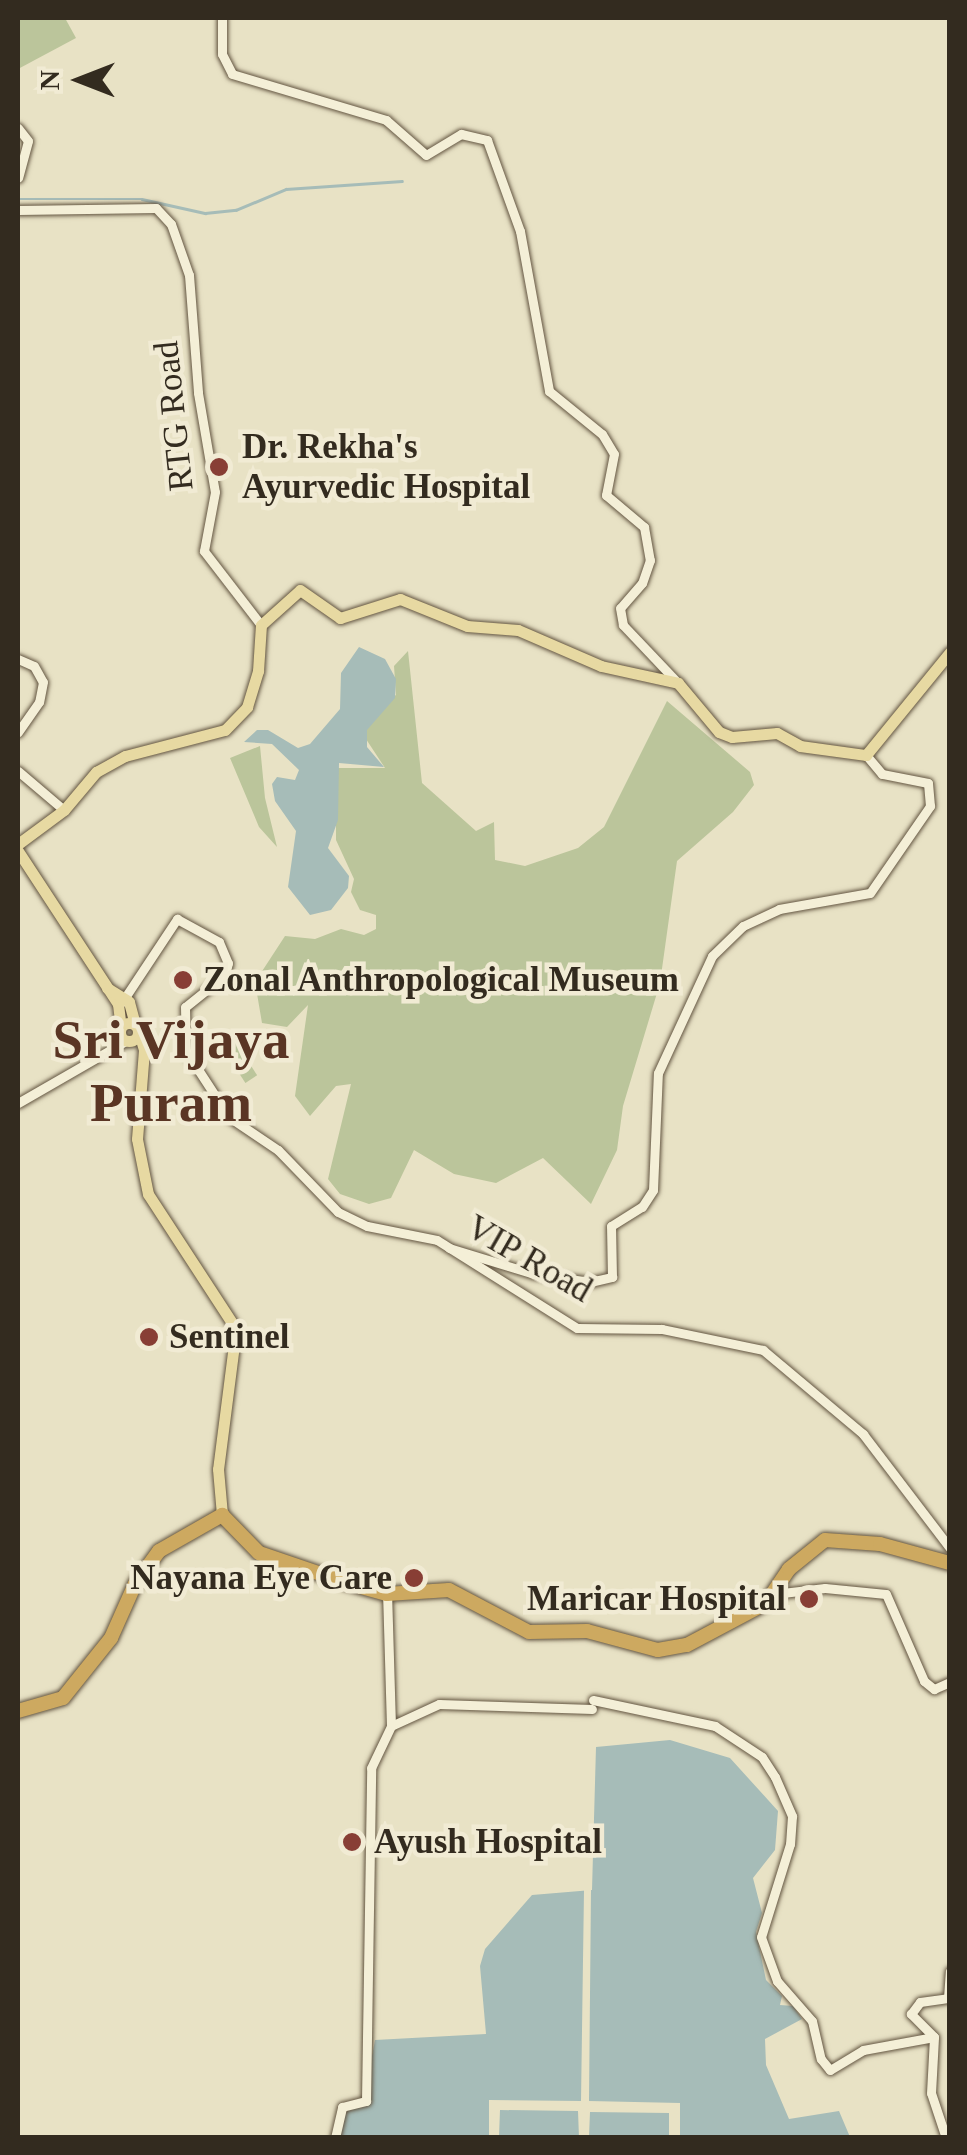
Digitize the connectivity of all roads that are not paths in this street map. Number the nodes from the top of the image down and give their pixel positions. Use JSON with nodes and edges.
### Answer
{"nodes":[{"id":1,"x":222,"y":18,"type":"edge"},
{"id":2,"x":18,"y":128,"type":"edge"},
{"id":3,"x":18,"y":178,"type":"edge"},
{"id":4,"x":18,"y":210,"type":"edge"},
{"id":5,"x":261,"y":625,"type":"junction"},
{"id":6,"x":950,"y":652,"type":"edge"},
{"id":7,"x":18,"y":659,"type":"edge"},
{"id":8,"x":678,"y":683,"type":"junction"},
{"id":9,"x":18,"y":732,"type":"edge"},
{"id":10,"x":866,"y":755,"type":"junction"},
{"id":11,"x":18,"y":771,"type":"edge"},
{"id":12,"x":64,"y":810,"type":"junction"},
{"id":13,"x":18,"y":847,"type":"edge"},
{"id":14,"x":126,"y":1005,"type":"junction"},
{"id":15,"x":137,"y":1027,"type":"junction"},
{"id":16,"x":124,"y":1035,"type":"junction"},
{"id":17,"x":143,"y":1061,"type":"junction"},
{"id":18,"x":18,"y":1104,"type":"edge"},
{"id":19,"x":449,"y":1248,"type":"junction"},
{"id":20,"x":222,"y":1515,"type":"junction"},
{"id":21,"x":950,"y":1548,"type":"edge"},
{"id":22,"x":950,"y":1563,"type":"edge"},
{"id":23,"x":387,"y":1594,"type":"junction"},
{"id":24,"x":774,"y":1594,"type":"junction"},
{"id":25,"x":950,"y":1682,"type":"edge"},
{"id":26,"x":18,"y":1710,"type":"edge"},
{"id":27,"x":391,"y":1726,"type":"junction"},
{"id":28,"x":950,"y":1971,"type":"edge"},
{"id":29,"x":934,"y":2037,"type":"junction"},
{"id":30,"x":335,"y":2138,"type":"edge"},
{"id":31,"x":946,"y":2138,"type":"edge"}],
"edges":[{"from":1,"to":8,"type":"street"},
{"from":2,"to":3,"type":"street"},
{"from":4,"to":5,"type":"street","name":"RTG Road"},
{"from":5,"to":8,"type":"main road"},
{"from":5,"to":12,"type":"main road"},
{"from":6,"to":10,"type":"main road"},
{"from":7,"to":9,"type":"street"},
{"from":8,"to":10,"type":"main road"},
{"from":10,"to":19,"type":"street"},
{"from":11,"to":12,"type":"street"},
{"from":12,"to":13,"type":"main road"},
{"from":13,"to":14,"type":"main road"},
{"from":14,"to":15,"type":"main road"},
{"from":14,"to":16,"type":"main road"},
{"from":14,"to":19,"type":"street","name":"VIP Road"},
{"from":15,"to":16,"type":"main road"},
{"from":15,"to":17,"type":"main road"},
{"from":16,"to":17,"type":"main road"},
{"from":16,"to":18,"type":"street"},
{"from":17,"to":20,"type":"main road"},
{"from":19,"to":21,"type":"street","name":"VIP Road"},
{"from":20,"to":23,"type":"highway"},
{"from":20,"to":26,"type":"highway"},
{"from":22,"to":24,"type":"highway"},
{"from":23,"to":24,"type":"highway"},
{"from":23,"to":27,"type":"street"},
{"from":24,"to":25,"type":"street"},
{"from":27,"to":29,"type":"street"},
{"from":27,"to":30,"type":"street"},
{"from":28,"to":29,"type":"street"},
{"from":29,"to":31,"type":"street"}]}
